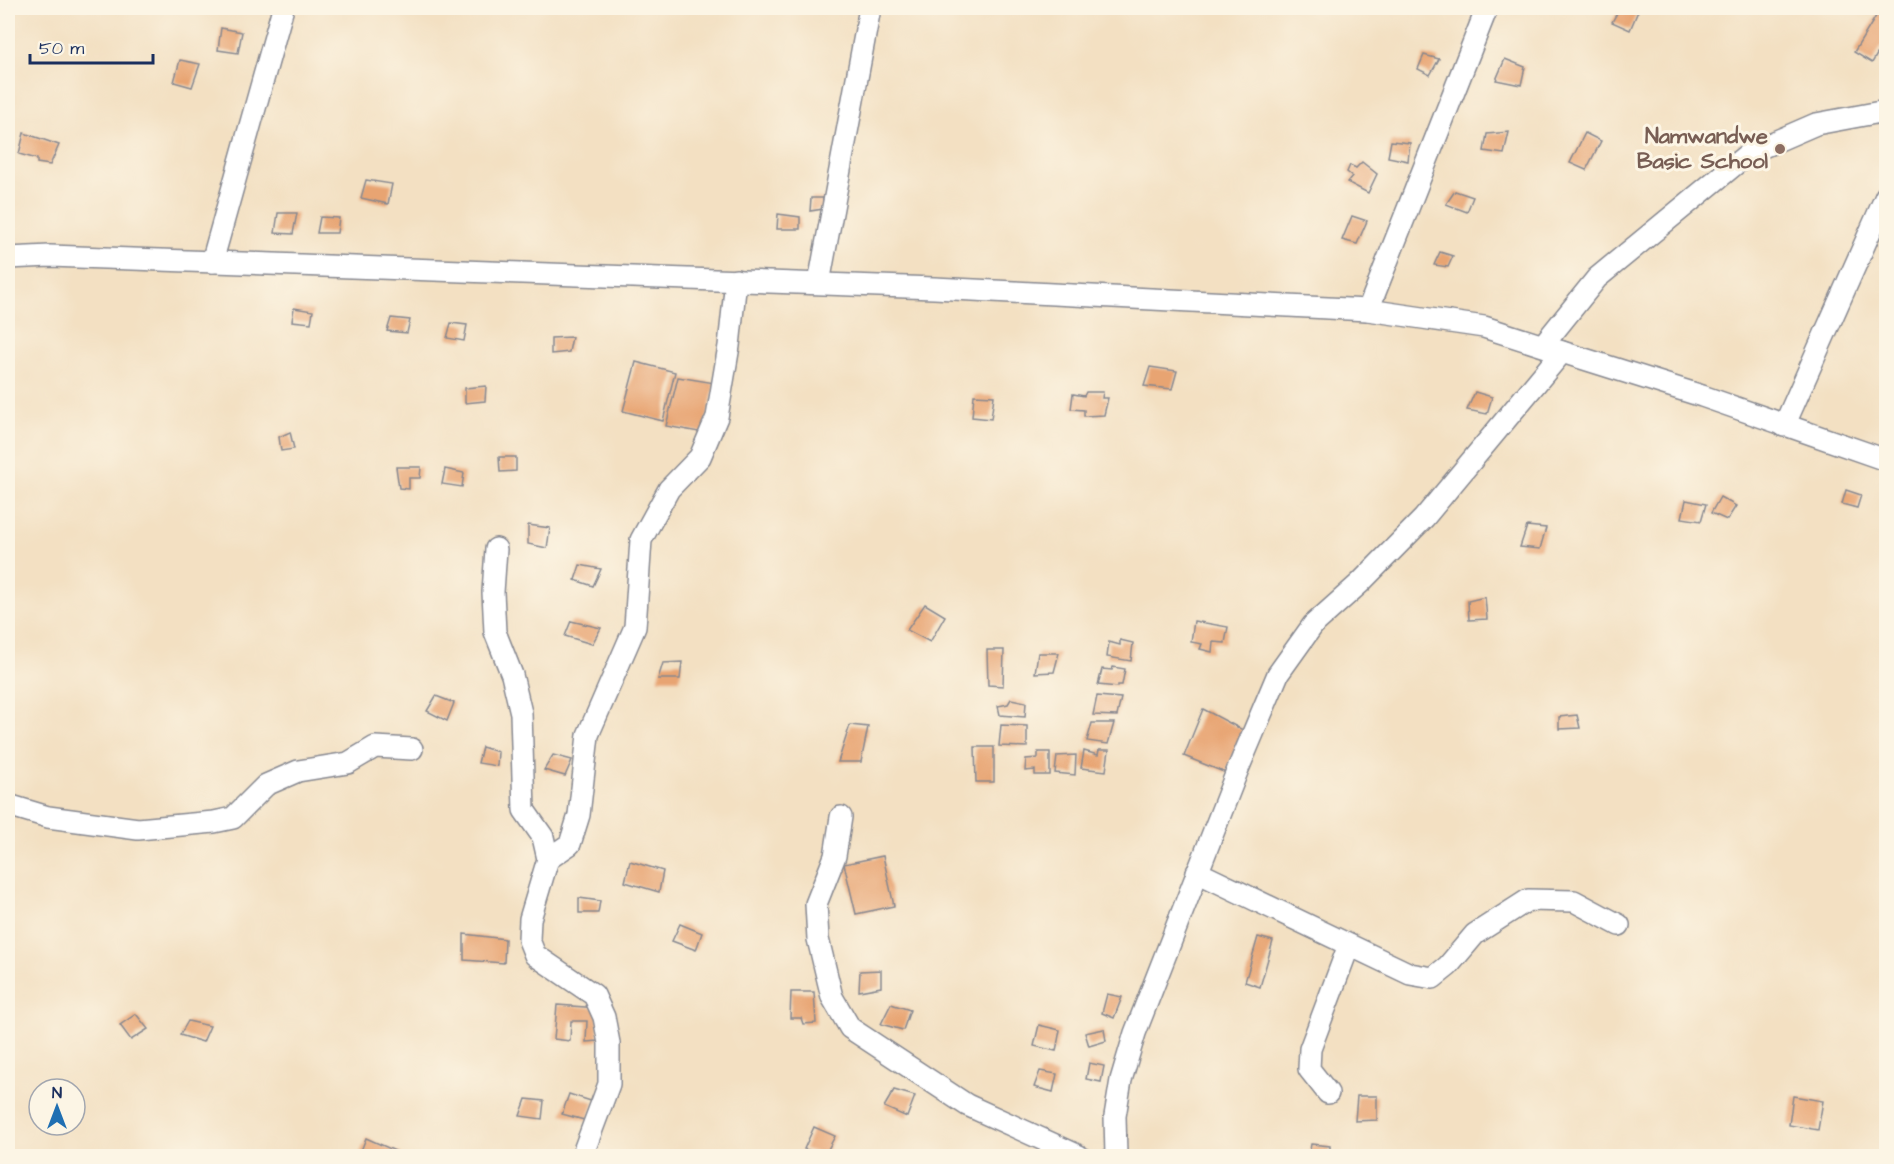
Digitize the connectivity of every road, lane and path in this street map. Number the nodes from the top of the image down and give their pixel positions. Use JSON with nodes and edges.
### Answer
{"nodes":[{"id":1,"x":283,"y":8,"type":"edge"},
{"id":2,"x":870,"y":8,"type":"edge"},
{"id":3,"x":1486,"y":8,"type":"edge"},
{"id":4,"x":1887,"y":111,"type":"edge"},
{"id":5,"x":1887,"y":196,"type":"edge"},
{"id":6,"x":8,"y":258,"type":"edge"},
{"id":7,"x":212,"y":262,"type":"junction"},
{"id":8,"x":736,"y":280,"type":"junction"},
{"id":9,"x":819,"y":283,"type":"junction"},
{"id":10,"x":1368,"y":310,"type":"junction"},
{"id":11,"x":1552,"y":349,"type":"junction"},
{"id":12,"x":1784,"y":426,"type":"junction"},
{"id":13,"x":1887,"y":460,"type":"edge"},
{"id":14,"x":496,"y":549,"type":"dead end"},
{"id":15,"x":412,"y":749,"type":"dead end"},
{"id":16,"x":8,"y":805,"type":"edge"},
{"id":17,"x":841,"y":817,"type":"dead end"},
{"id":18,"x":548,"y":859,"type":"junction"},
{"id":19,"x":1197,"y":872,"type":"junction"},
{"id":20,"x":1619,"y":925,"type":"dead end"},
{"id":21,"x":1349,"y":945,"type":"junction"},
{"id":22,"x":1329,"y":1093,"type":"dead end"},
{"id":23,"x":582,"y":1156,"type":"edge"},
{"id":24,"x":1079,"y":1156,"type":"edge"},
{"id":25,"x":1116,"y":1156,"type":"edge"}],
"edges":[{"from":1,"to":7,"type":"street"},
{"from":2,"to":9,"type":"street"},
{"from":3,"to":10,"type":"street"},
{"from":4,"to":11,"type":"street"},
{"from":5,"to":12,"type":"street"},
{"from":6,"to":7,"type":"street"},
{"from":7,"to":8,"type":"street"},
{"from":8,"to":9,"type":"street"},
{"from":8,"to":18,"type":"street"},
{"from":9,"to":10,"type":"street"},
{"from":10,"to":11,"type":"street"},
{"from":11,"to":12,"type":"street"},
{"from":11,"to":19,"type":"street"},
{"from":12,"to":13,"type":"street"},
{"from":14,"to":18,"type":"street"},
{"from":15,"to":16,"type":"street"},
{"from":17,"to":24,"type":"street"},
{"from":18,"to":23,"type":"street"},
{"from":19,"to":21,"type":"street"},
{"from":19,"to":25,"type":"street"},
{"from":20,"to":21,"type":"street"},
{"from":21,"to":22,"type":"street"}]}
